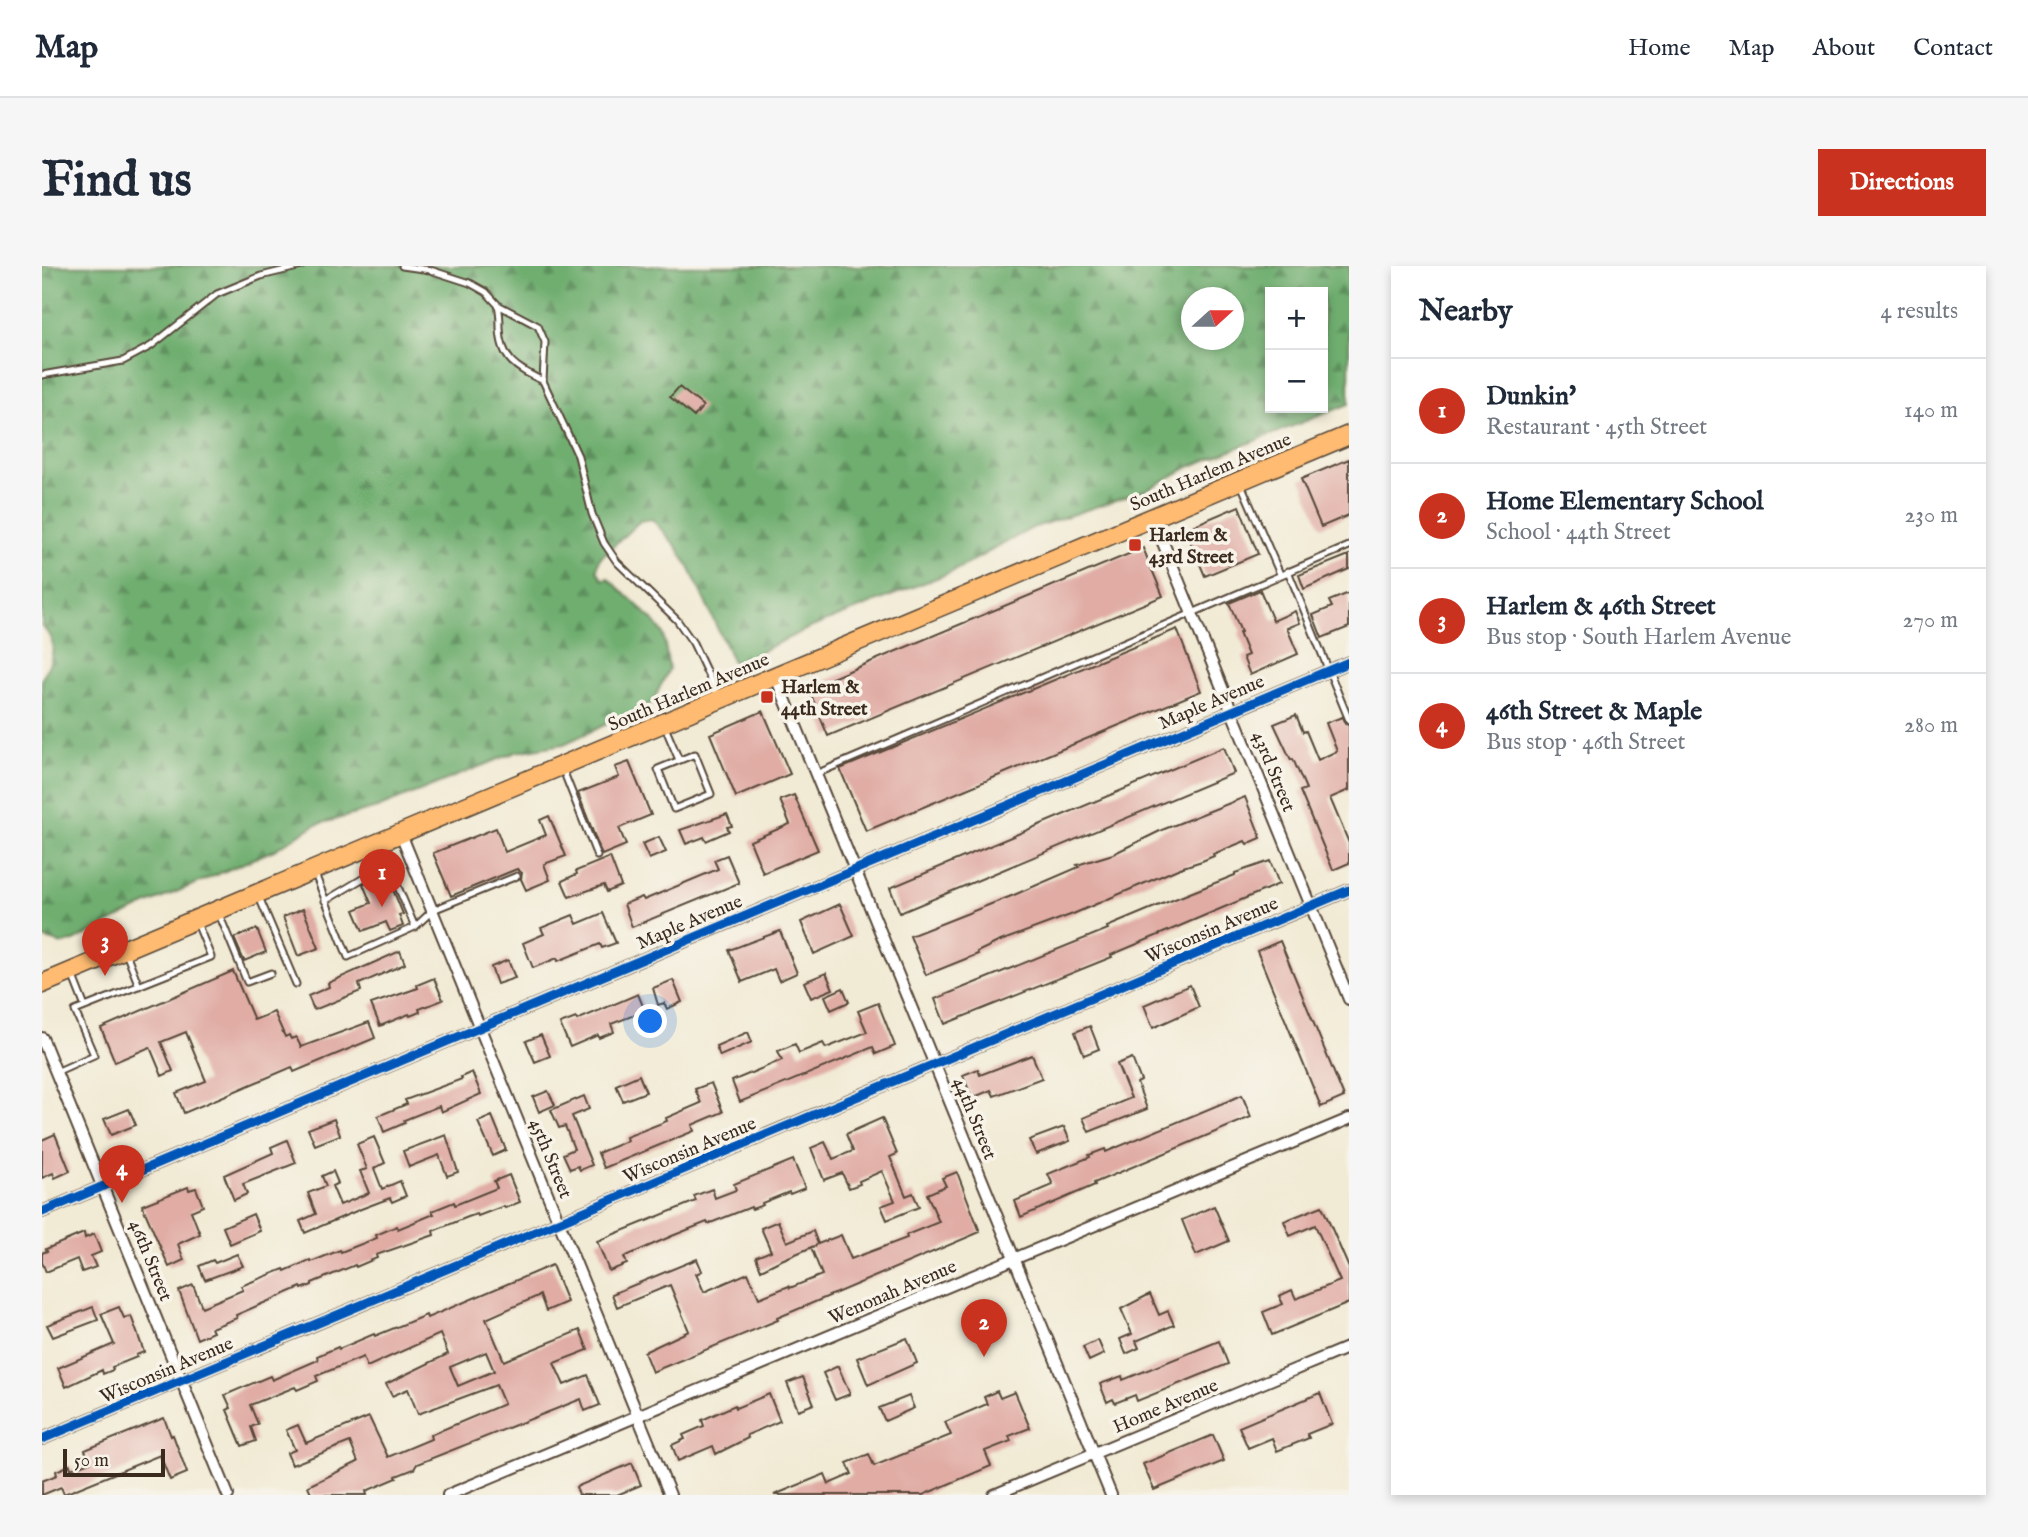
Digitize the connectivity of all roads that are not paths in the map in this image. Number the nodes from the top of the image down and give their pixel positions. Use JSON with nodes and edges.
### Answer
{"nodes":[{"id":1,"x":302,"y":266,"type":"edge"},
{"id":2,"x":402,"y":266,"type":"edge"},
{"id":3,"x":498,"y":305,"type":"junction"},
{"id":4,"x":42,"y":374,"type":"edge"},
{"id":5,"x":543,"y":381,"type":"junction"},
{"id":6,"x":1349,"y":435,"type":"edge"},
{"id":7,"x":1239,"y":481,"type":"junction"},
{"id":8,"x":1153,"y":517,"type":"junction"},
{"id":9,"x":1349,"y":545,"type":"edge"},
{"id":10,"x":1288,"y":571,"type":"junction"},
{"id":11,"x":1280,"y":574,"type":"junction"},
{"id":12,"x":1191,"y":612,"type":"junction"},
{"id":13,"x":1349,"y":662,"type":"edge"},
{"id":14,"x":1329,"y":670,"type":"junction"},
{"id":15,"x":776,"y":677,"type":"junction"},
{"id":16,"x":720,"y":700,"type":"junction"},
{"id":17,"x":1232,"y":711,"type":"junction"},
{"id":18,"x":1349,"y":720,"type":"edge"},
{"id":19,"x":664,"y":724,"type":"junction"},
{"id":20,"x":679,"y":760,"type":"junction"},
{"id":21,"x":562,"y":767,"type":"junction"},
{"id":22,"x":816,"y":774,"type":"junction"},
{"id":23,"x":401,"y":834,"type":"junction"},
{"id":24,"x":597,"y":856,"type":"dead end"},
{"id":25,"x":855,"y":870,"type":"junction"},
{"id":26,"x":313,"y":871,"type":"junction"},
{"id":27,"x":517,"y":876,"type":"dead end"},
{"id":28,"x":1349,"y":890,"type":"edge"},
{"id":29,"x":258,"y":894,"type":"junction"},
{"id":30,"x":325,"y":901,"type":"junction"},
{"id":31,"x":1311,"y":906,"type":"junction"},
{"id":32,"x":433,"y":910,"type":"junction"},
{"id":33,"x":218,"y":911,"type":"junction"},
{"id":34,"x":196,"y":920,"type":"junction"},
{"id":35,"x":415,"y":928,"type":"junction"},
{"id":36,"x":125,"y":950,"type":"junction"},
{"id":37,"x":71,"y":972,"type":"junction"},
{"id":38,"x":271,"y":973,"type":"dead end"},
{"id":39,"x":42,"y":984,"type":"edge"},
{"id":40,"x":296,"y":984,"type":"dead end"},
{"id":41,"x":139,"y":986,"type":"junction"},
{"id":42,"x":1349,"y":999,"type":"edge"},
{"id":43,"x":85,"y":1007,"type":"junction"},
{"id":44,"x":480,"y":1028,"type":"junction"},
{"id":45,"x":42,"y":1038,"type":"edge"},
{"id":46,"x":935,"y":1065,"type":"junction"},
{"id":47,"x":50,"y":1067,"type":"edge"},
{"id":48,"x":1349,"y":1119,"type":"edge"},
{"id":49,"x":103,"y":1186,"type":"junction"},
{"id":50,"x":42,"y":1212,"type":"edge"},
{"id":51,"x":560,"y":1223,"type":"junction"},
{"id":52,"x":1014,"y":1259,"type":"junction"},
{"id":53,"x":1349,"y":1347,"type":"edge"},
{"id":54,"x":182,"y":1381,"type":"junction"},
{"id":55,"x":638,"y":1416,"type":"junction"},
{"id":56,"x":42,"y":1440,"type":"edge"},
{"id":57,"x":1094,"y":1453,"type":"junction"},
{"id":58,"x":228,"y":1495,"type":"edge"},
{"id":59,"x":448,"y":1495,"type":"edge"},
{"id":60,"x":670,"y":1495,"type":"edge"},
{"id":61,"x":994,"y":1495,"type":"edge"},
{"id":62,"x":1111,"y":1495,"type":"edge"}],
"edges":[{"from":1,"to":4,"type":"lane"},
{"from":2,"to":3,"type":"lane"},
{"from":3,"to":5,"type":"lane"},
{"from":3,"to":5,"type":"lane"},
{"from":5,"to":16,"type":"lane"},
{"from":6,"to":7,"type":"main road","name":"South Harlem Avenue"},
{"from":7,"to":8,"type":"main road","name":"South Harlem Avenue"},
{"from":7,"to":11,"type":"lane"},
{"from":8,"to":12,"type":"street","name":"43rd Street"},
{"from":8,"to":15,"type":"main road","name":"South Harlem Avenue"},
{"from":9,"to":10,"type":"lane"},
{"from":10,"to":11,"type":"lane"},
{"from":10,"to":14,"type":"lane"},
{"from":11,"to":12,"type":"lane"},
{"from":12,"to":17,"type":"street","name":"43rd Street"},
{"from":12,"to":22,"type":"lane"},
{"from":13,"to":14,"type":"street","name":"Maple Avenue"},
{"from":14,"to":17,"type":"street","name":"Maple Avenue"},
{"from":14,"to":18,"type":"lane"},
{"from":15,"to":16,"type":"main road","name":"South Harlem Avenue"},
{"from":15,"to":22,"type":"street","name":"44th Street"},
{"from":16,"to":19,"type":"main road","name":"South Harlem Avenue"},
{"from":17,"to":25,"type":"street","name":"Maple Avenue"},
{"from":17,"to":31,"type":"street","name":"43rd Street"},
{"from":19,"to":20,"type":"lane"},
{"from":19,"to":21,"type":"main road","name":"South Harlem Avenue"},
{"from":20,"to":20,"type":"lane"},
{"from":21,"to":23,"type":"main road","name":"South Harlem Avenue"},
{"from":21,"to":24,"type":"lane"},
{"from":22,"to":25,"type":"street","name":"44th Street"},
{"from":23,"to":26,"type":"main road","name":"South Harlem Avenue"},
{"from":23,"to":32,"type":"street","name":"45th Street"},
{"from":25,"to":44,"type":"street","name":"Maple Avenue"},
{"from":25,"to":46,"type":"street","name":"44th Street"},
{"from":26,"to":29,"type":"main road","name":"South Harlem Avenue"},
{"from":26,"to":30,"type":"lane"},
{"from":27,"to":32,"type":"lane"},
{"from":28,"to":31,"type":"street","name":"Wisconsin Avenue"},
{"from":29,"to":33,"type":"main road","name":"South Harlem Avenue"},
{"from":29,"to":40,"type":"lane"},
{"from":30,"to":35,"type":"lane"},
{"from":30,"to":35,"type":"lane"},
{"from":31,"to":42,"type":"street","name":"43rd Street"},
{"from":31,"to":46,"type":"street","name":"Wisconsin Avenue"},
{"from":32,"to":35,"type":"lane"},
{"from":32,"to":44,"type":"street","name":"45th Street"},
{"from":33,"to":34,"type":"main road","name":"South Harlem Avenue"},
{"from":33,"to":38,"type":"lane"},
{"from":34,"to":36,"type":"main road","name":"South Harlem Avenue"},
{"from":34,"to":41,"type":"lane"},
{"from":36,"to":37,"type":"main road","name":"South Harlem Avenue"},
{"from":36,"to":41,"type":"lane"},
{"from":37,"to":39,"type":"main road","name":"South Harlem Avenue"},
{"from":37,"to":43,"type":"lane"},
{"from":41,"to":43,"type":"lane"},
{"from":43,"to":47,"type":"lane"},
{"from":44,"to":49,"type":"street","name":"Maple Avenue"},
{"from":44,"to":51,"type":"street","name":"45th Street"},
{"from":45,"to":47,"type":"street","name":"46th Street"},
{"from":46,"to":51,"type":"street","name":"Wisconsin Avenue"},
{"from":46,"to":52,"type":"street","name":"44th Street"},
{"from":47,"to":49,"type":"street","name":"46th Street"},
{"from":48,"to":52,"type":"street","name":"Wenonah Avenue"},
{"from":49,"to":50,"type":"street","name":"Maple Avenue"},
{"from":49,"to":54,"type":"street","name":"46th Street"},
{"from":51,"to":54,"type":"street","name":"Wisconsin Avenue"},
{"from":51,"to":55,"type":"street","name":"45th Street"},
{"from":52,"to":55,"type":"street","name":"Wenonah Avenue"},
{"from":52,"to":57,"type":"street","name":"44th Street"},
{"from":53,"to":57,"type":"street","name":"Home Avenue"},
{"from":54,"to":56,"type":"street","name":"Wisconsin Avenue"},
{"from":54,"to":58,"type":"street","name":"46th Street"},
{"from":55,"to":59,"type":"street","name":"Wenonah Avenue"},
{"from":55,"to":60,"type":"street","name":"45th Street"},
{"from":57,"to":61,"type":"street","name":"Home Avenue"},
{"from":57,"to":62,"type":"street","name":"44th Street"}]}
